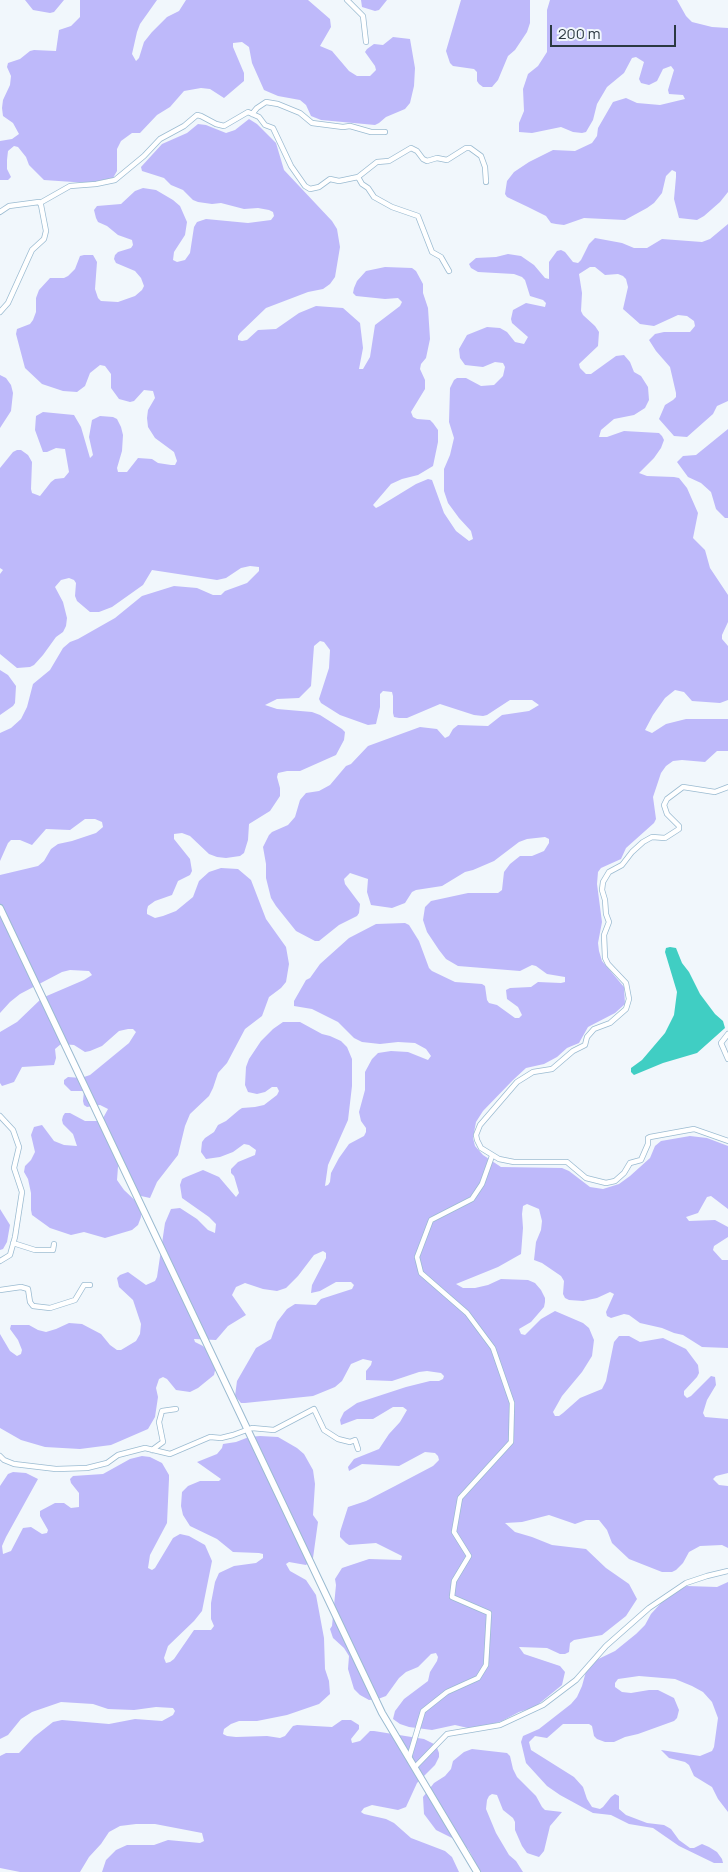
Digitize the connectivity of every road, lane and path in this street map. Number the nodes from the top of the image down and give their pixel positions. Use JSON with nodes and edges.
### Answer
{"nodes":[{"id":1,"x":347,"y":0,"type":"edge"},
{"id":2,"x":366,"y":42,"type":"dead end"},
{"id":3,"x":252,"y":114,"type":"junction"},
{"id":4,"x":385,"y":132,"type":"dead end"},
{"id":5,"x":358,"y":177,"type":"junction"},
{"id":6,"x":486,"y":182,"type":"dead end"},
{"id":7,"x":40,"y":203,"type":"junction"},
{"id":8,"x":0,"y":212,"type":"edge"},
{"id":9,"x":449,"y":271,"type":"dead end"},
{"id":10,"x":0,"y":312,"type":"edge"},
{"id":11,"x":728,"y":786,"type":"edge"},
{"id":12,"x":0,"y":908,"type":"edge"},
{"id":13,"x":728,"y":1034,"type":"edge"},
{"id":14,"x":728,"y":1058,"type":"edge"},
{"id":15,"x":0,"y":1116,"type":"edge"},
{"id":16,"x":728,"y":1141,"type":"edge"},
{"id":17,"x":492,"y":1156,"type":"junction"},
{"id":18,"x":13,"y":1242,"type":"junction"},
{"id":19,"x":54,"y":1244,"type":"dead end"},
{"id":20,"x":0,"y":1261,"type":"edge"},
{"id":21,"x":90,"y":1285,"type":"dead end"},
{"id":22,"x":0,"y":1290,"type":"edge"},
{"id":23,"x":176,"y":1409,"type":"dead end"},
{"id":24,"x":248,"y":1430,"type":"junction"},
{"id":25,"x":358,"y":1449,"type":"dead end"},
{"id":26,"x":152,"y":1450,"type":"junction"},
{"id":27,"x":0,"y":1456,"type":"edge"},
{"id":28,"x":728,"y":1571,"type":"edge"},
{"id":29,"x":409,"y":1758,"type":"junction"},
{"id":30,"x":415,"y":1767,"type":"junction"},
{"id":31,"x":478,"y":1872,"type":"edge"}],
"edges":[{"from":1,"to":2,"type":"street"},
{"from":3,"to":4,"type":"street"},
{"from":3,"to":5,"type":"street"},
{"from":3,"to":7,"type":"street"},
{"from":5,"to":6,"type":"street"},
{"from":5,"to":9,"type":"street"},
{"from":7,"to":8,"type":"street"},
{"from":7,"to":10,"type":"street"},
{"from":11,"to":17,"type":"street"},
{"from":12,"to":24,"type":"street"},
{"from":13,"to":14,"type":"street"},
{"from":15,"to":18,"type":"street"},
{"from":16,"to":17,"type":"street"},
{"from":17,"to":29,"type":"street"},
{"from":18,"to":19,"type":"street"},
{"from":18,"to":20,"type":"street"},
{"from":21,"to":22,"type":"street"},
{"from":23,"to":26,"type":"street"},
{"from":24,"to":25,"type":"street"},
{"from":24,"to":26,"type":"street"},
{"from":24,"to":29,"type":"street"},
{"from":26,"to":27,"type":"street"},
{"from":28,"to":30,"type":"street"},
{"from":29,"to":30,"type":"street"},
{"from":30,"to":31,"type":"street"}]}
